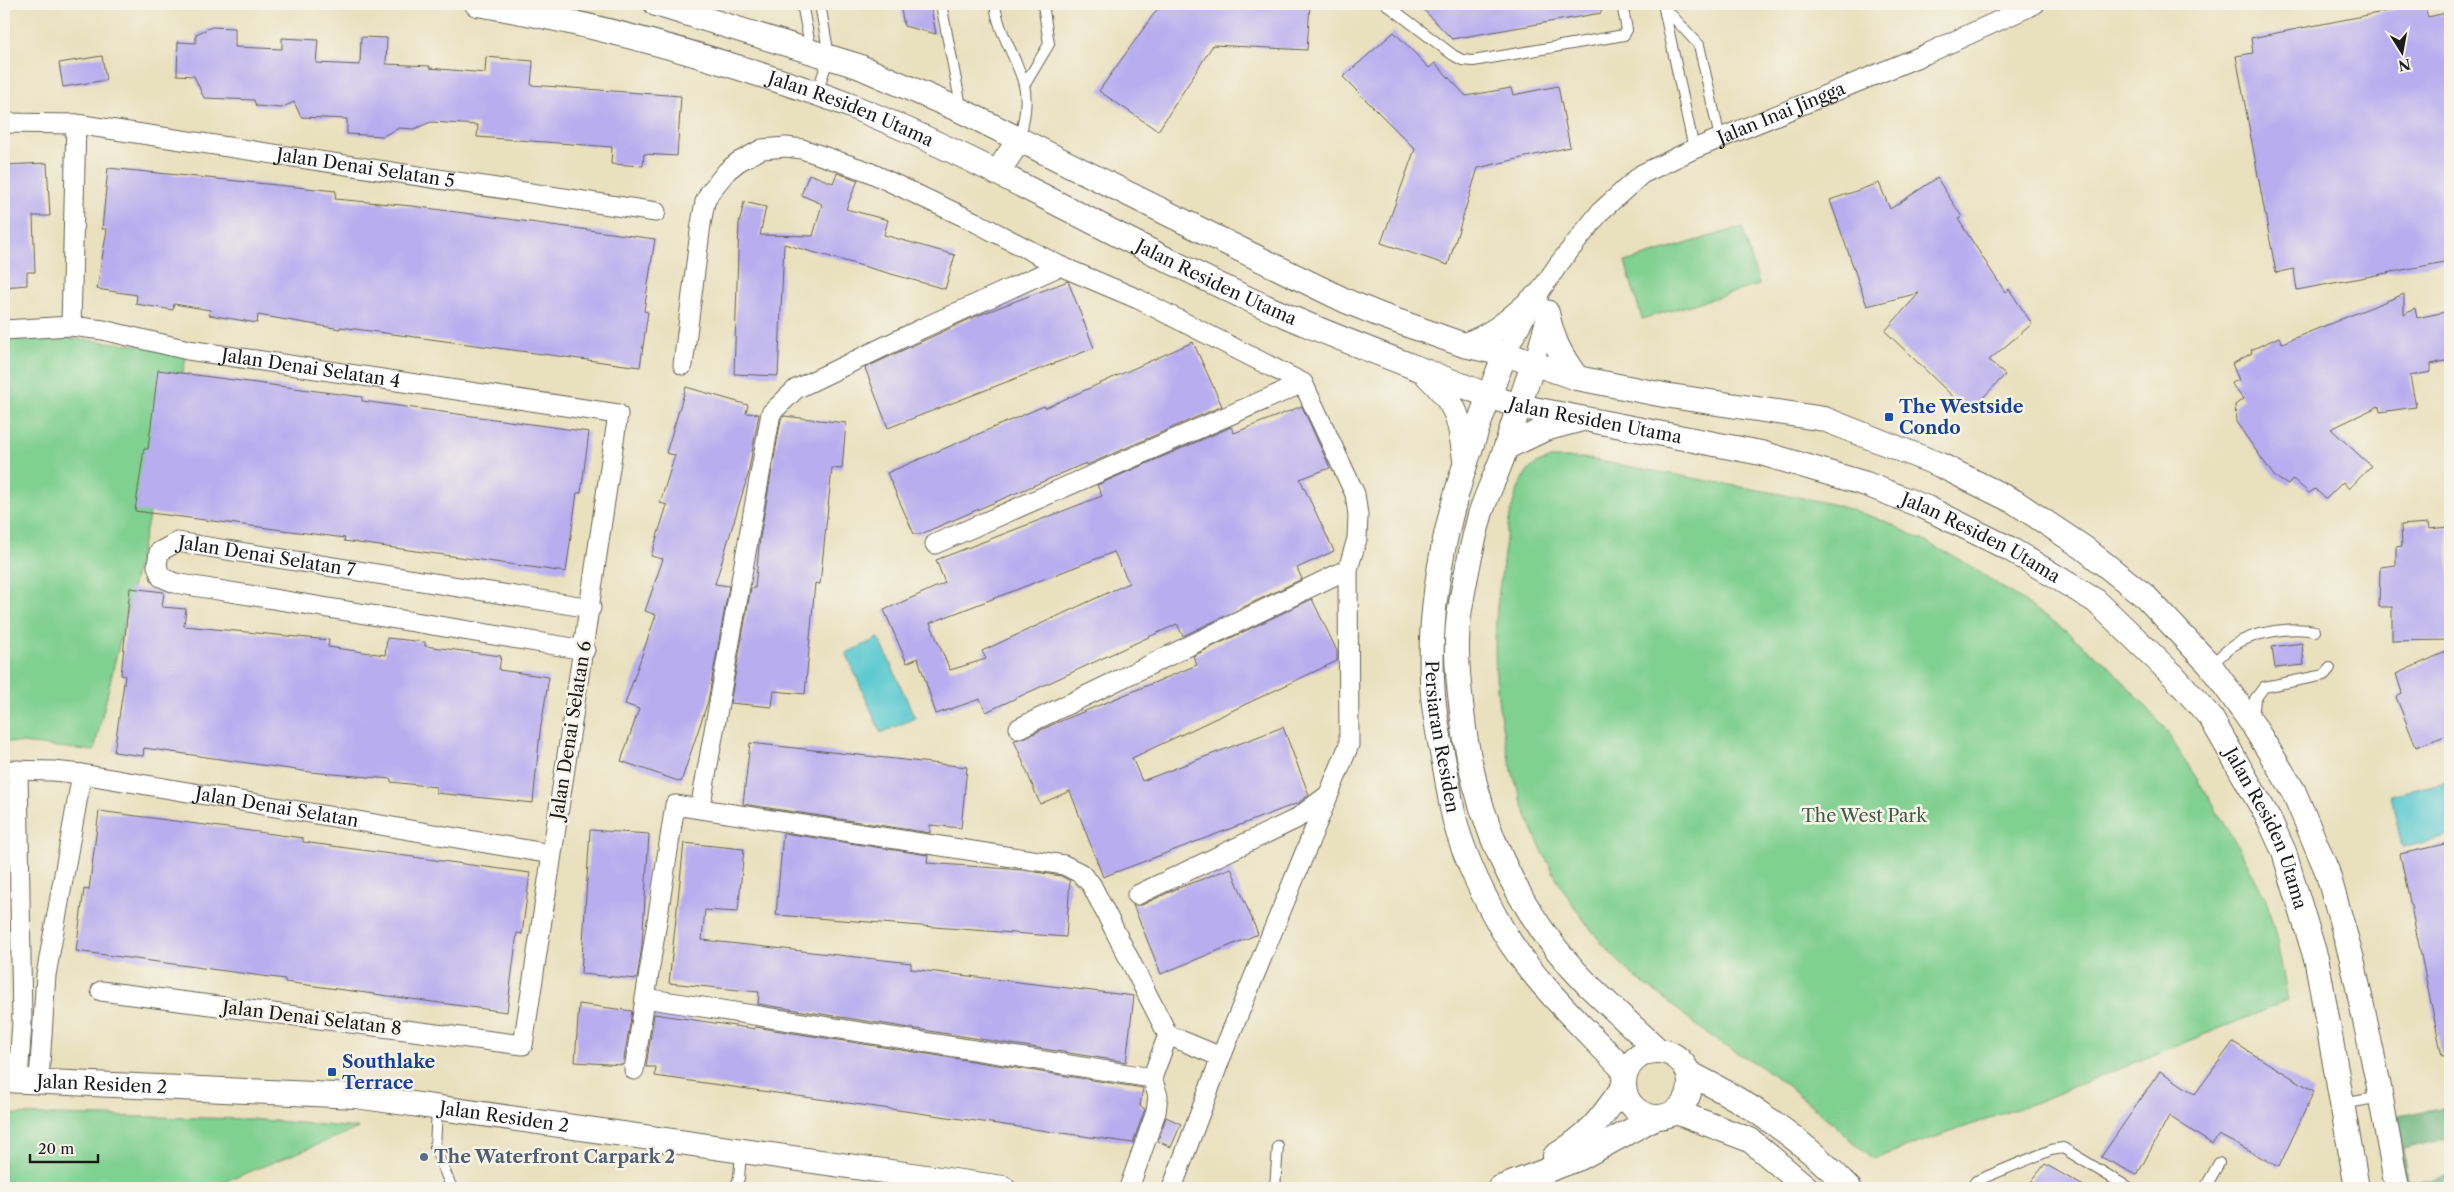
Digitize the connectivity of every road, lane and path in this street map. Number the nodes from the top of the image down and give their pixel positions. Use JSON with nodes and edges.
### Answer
{"nodes":[{"id":1,"x":477,"y":4,"type":"edge"},
{"id":2,"x":656,"y":4,"type":"edge"},
{"id":3,"x":802,"y":4,"type":"edge"},
{"id":4,"x":820,"y":4,"type":"edge"},
{"id":5,"x":941,"y":4,"type":"edge"},
{"id":6,"x":995,"y":4,"type":"edge"},
{"id":7,"x":1043,"y":4,"type":"edge"},
{"id":8,"x":1386,"y":4,"type":"edge"},
{"id":9,"x":1622,"y":4,"type":"edge"},
{"id":10,"x":2035,"y":4,"type":"edge"},
{"id":11,"x":1664,"y":6,"type":"edge"},
{"id":12,"x":820,"y":53,"type":"junction"},
{"id":13,"x":1024,"y":86,"type":"junction"},
{"id":14,"x":817,"y":93,"type":"junction"},
{"id":15,"x":962,"y":111,"type":"junction"},
{"id":16,"x":4,"y":123,"type":"edge"},
{"id":17,"x":76,"y":124,"type":"junction"},
{"id":18,"x":1720,"y":138,"type":"junction"},
{"id":19,"x":1019,"y":140,"type":"junction"},
{"id":20,"x":1694,"y":149,"type":"junction"},
{"id":21,"x":997,"y":173,"type":"junction"},
{"id":22,"x":656,"y":212,"type":"dead end"},
{"id":23,"x":1060,"y":266,"type":"junction"},
{"id":24,"x":1542,"y":305,"type":"junction"},
{"id":25,"x":71,"y":326,"type":"junction"},
{"id":26,"x":4,"y":330,"type":"edge"},
{"id":27,"x":1464,"y":345,"type":"junction"},
{"id":28,"x":1505,"y":354,"type":"junction"},
{"id":29,"x":1534,"y":364,"type":"junction"},
{"id":30,"x":682,"y":365,"type":"dead end"},
{"id":31,"x":1420,"y":368,"type":"junction"},
{"id":32,"x":1577,"y":378,"type":"junction"},
{"id":33,"x":1304,"y":383,"type":"junction"},
{"id":34,"x":1488,"y":396,"type":"junction"},
{"id":35,"x":1518,"y":406,"type":"junction"},
{"id":36,"x":618,"y":414,"type":"joint"},
{"id":37,"x":1588,"y":419,"type":"junction"},
{"id":38,"x":1506,"y":447,"type":"junction"},
{"id":39,"x":1465,"y":466,"type":"junction"},
{"id":40,"x":934,"y":544,"type":"dead end"},
{"id":41,"x":1348,"y":569,"type":"junction"},
{"id":42,"x":591,"y":608,"type":"junction"},
{"id":43,"x":2315,"y":631,"type":"dead end"},
{"id":44,"x":585,"y":650,"type":"junction"},
{"id":45,"x":2210,"y":665,"type":"junction"},
{"id":46,"x":2330,"y":668,"type":"dead end"},
{"id":47,"x":2185,"y":688,"type":"junction"},
{"id":48,"x":2253,"y":725,"type":"junction"},
{"id":49,"x":1019,"y":728,"type":"dead end"},
{"id":50,"x":11,"y":770,"type":"edge"},
{"id":51,"x":82,"y":774,"type":"junction"},
{"id":52,"x":1330,"y":794,"type":"junction"},
{"id":53,"x":700,"y":809,"type":"junction"},
{"id":54,"x":551,"y":854,"type":"junction"},
{"id":55,"x":1137,"y":895,"type":"dead end"},
{"id":56,"x":101,"y":991,"type":"dead end"},
{"id":57,"x":645,"y":998,"type":"junction"},
{"id":58,"x":1168,"y":1035,"type":"junction"},
{"id":59,"x":523,"y":1045,"type":"joint"},
{"id":60,"x":1658,"y":1050,"type":"junction"},
{"id":61,"x":1221,"y":1057,"type":"junction"},
{"id":62,"x":634,"y":1070,"type":"dead end"},
{"id":63,"x":1689,"y":1072,"type":"junction"},
{"id":64,"x":1152,"y":1078,"type":"junction"},
{"id":65,"x":1625,"y":1079,"type":"junction"},
{"id":66,"x":21,"y":1080,"type":"edge"},
{"id":67,"x":2380,"y":1096,"type":"junction"},
{"id":68,"x":2342,"y":1104,"type":"junction"},
{"id":69,"x":437,"y":1109,"type":"junction"},
{"id":70,"x":1666,"y":1115,"type":"junction"},
{"id":71,"x":1278,"y":1146,"type":"dead end"},
{"id":72,"x":741,"y":1152,"type":"junction"},
{"id":73,"x":2219,"y":1163,"type":"dead end"},
{"id":74,"x":1536,"y":1175,"type":"junction"},
{"id":75,"x":451,"y":1186,"type":"dead end"},
{"id":76,"x":735,"y":1188,"type":"edge"},
{"id":77,"x":1002,"y":1188,"type":"edge"},
{"id":78,"x":1129,"y":1188,"type":"edge"},
{"id":79,"x":1172,"y":1188,"type":"edge"},
{"id":80,"x":1275,"y":1188,"type":"edge"},
{"id":81,"x":1500,"y":1188,"type":"edge"},
{"id":82,"x":1807,"y":1188,"type":"edge"},
{"id":83,"x":1849,"y":1188,"type":"edge"},
{"id":84,"x":1971,"y":1188,"type":"edge"},
{"id":85,"x":2129,"y":1188,"type":"edge"},
{"id":86,"x":2205,"y":1188,"type":"edge"},
{"id":87,"x":2357,"y":1188,"type":"edge"},
{"id":88,"x":2397,"y":1188,"type":"edge"}],
"edges":[{"from":1,"to":14,"type":"street","name":"Jalan Residen Utama"},
{"from":2,"to":12,"type":"street","name":"Jalan Residen Utama"},
{"from":3,"to":12,"type":"lane"},
{"from":4,"to":12,"type":"lane"},
{"from":5,"to":15,"type":"lane"},
{"from":6,"to":13,"type":"lane"},
{"from":7,"to":13,"type":"lane"},
{"from":8,"to":9,"type":"lane"},
{"from":10,"to":18,"type":"street","name":"Jalan Inai Jingga"},
{"from":11,"to":18,"type":"lane"},
{"from":11,"to":20,"type":"lane"},
{"from":12,"to":14,"type":"lane"},
{"from":12,"to":15,"type":"street","name":"Jalan Residen Utama"},
{"from":13,"to":19,"type":"lane"},
{"from":14,"to":21,"type":"street","name":"Jalan Residen Utama"},
{"from":15,"to":19,"type":"street","name":"Jalan Residen Utama"},
{"from":16,"to":17,"type":"street","name":"Jalan Denai Selatan 5"},
{"from":17,"to":22,"type":"street","name":"Jalan Denai Selatan 5"},
{"from":17,"to":25,"type":"street"},
{"from":18,"to":20,"type":"street","name":"Jalan Inai Jingga"},
{"from":19,"to":21,"type":"street"},
{"from":19,"to":27,"type":"street","name":"Jalan Residen Utama"},
{"from":20,"to":24,"type":"street","name":"Jalan Inai Jingga"},
{"from":21,"to":31,"type":"street","name":"Jalan Residen Utama"},
{"from":23,"to":30,"type":"street"},
{"from":23,"to":33,"type":"street"},
{"from":23,"to":53,"type":"street"},
{"from":24,"to":27,"type":"street"},
{"from":24,"to":28,"type":"street","name":"Jalan Inai Jingga"},
{"from":24,"to":29,"type":"street","name":"Jalan Inai Jingga"},
{"from":24,"to":32,"type":"street"},
{"from":25,"to":26,"type":"street","name":"Jalan Denai Selatan 4"},
{"from":25,"to":36,"type":"street","name":"Jalan Denai Selatan 4"},
{"from":27,"to":28,"type":"street","name":"Jalan Residen Utama"},
{"from":28,"to":29,"type":"street","name":"Jalan Residen Utama"},
{"from":28,"to":34,"type":"street","name":"Persiaran Residen"},
{"from":29,"to":32,"type":"street","name":"Jalan Residen Utama"},
{"from":29,"to":35,"type":"street","name":"Persiaran Residen"},
{"from":31,"to":34,"type":"street","name":"Jalan Residen Utama"},
{"from":31,"to":39,"type":"street"},
{"from":32,"to":45,"type":"street","name":"Jalan Residen Utama"},
{"from":33,"to":40,"type":"street"},
{"from":33,"to":41,"type":"street"},
{"from":34,"to":35,"type":"street","name":"Jalan Residen Utama"},
{"from":34,"to":39,"type":"street","name":"Persiaran Residen"},
{"from":35,"to":37,"type":"street","name":"Jalan Residen Utama"},
{"from":35,"to":38,"type":"street","name":"Persiaran Residen"},
{"from":36,"to":42,"type":"street","name":"Jalan Denai Selatan 6"},
{"from":37,"to":38,"type":"street"},
{"from":37,"to":47,"type":"street","name":"Jalan Residen Utama"},
{"from":38,"to":60,"type":"street","name":"Persiaran Residen"},
{"from":39,"to":65,"type":"street","name":"Persiaran Residen"},
{"from":41,"to":49,"type":"street"},
{"from":41,"to":52,"type":"street"},
{"from":42,"to":44,"type":"street","name":"Jalan Denai Selatan 6"},
{"from":42,"to":44,"type":"street","name":"Jalan Denai Selatan 7"},
{"from":43,"to":45,"type":"lane"},
{"from":44,"to":54,"type":"street","name":"Jalan Denai Selatan 6"},
{"from":45,"to":47,"type":"street"},
{"from":45,"to":48,"type":"street","name":"Jalan Residen Utama"},
{"from":46,"to":48,"type":"lane"},
{"from":47,"to":68,"type":"street","name":"Jalan Residen Utama"},
{"from":48,"to":67,"type":"street","name":"Jalan Residen Utama"},
{"from":50,"to":51,"type":"street","name":"Jalan Denai Selatan"},
{"from":50,"to":66,"type":"street"},
{"from":51,"to":54,"type":"street","name":"Jalan Denai Selatan"},
{"from":51,"to":66,"type":"street"},
{"from":52,"to":55,"type":"street"},
{"from":52,"to":61,"type":"street"},
{"from":53,"to":57,"type":"street"},
{"from":53,"to":58,"type":"street"},
{"from":54,"to":59,"type":"street","name":"Jalan Denai Selatan 6"},
{"from":56,"to":59,"type":"street","name":"Jalan Denai Selatan 8"},
{"from":57,"to":62,"type":"street"},
{"from":57,"to":64,"type":"street"},
{"from":58,"to":61,"type":"street"},
{"from":58,"to":64,"type":"street"},
{"from":60,"to":63,"type":"street"},
{"from":60,"to":65,"type":"street"},
{"from":61,"to":79,"type":"street"},
{"from":63,"to":70,"type":"street"},
{"from":63,"to":83,"type":"street"},
{"from":64,"to":78,"type":"street"},
{"from":65,"to":70,"type":"street"},
{"from":65,"to":74,"type":"street"},
{"from":66,"to":69,"type":"street","name":"Jalan Residen 2"},
{"from":67,"to":68,"type":"lane"},
{"from":67,"to":88,"type":"street","name":"Jalan Residen Utama"},
{"from":68,"to":87,"type":"street","name":"Jalan Residen Utama"},
{"from":69,"to":72,"type":"street","name":"Jalan Residen 2"},
{"from":69,"to":75,"type":"lane"},
{"from":70,"to":74,"type":"street"},
{"from":70,"to":82,"type":"street"},
{"from":71,"to":80,"type":"lane"},
{"from":72,"to":76,"type":"lane"},
{"from":72,"to":77,"type":"street","name":"Jalan Residen 2"},
{"from":73,"to":86,"type":"lane"},
{"from":74,"to":81,"type":"street"},
{"from":84,"to":85,"type":"lane"}]}
